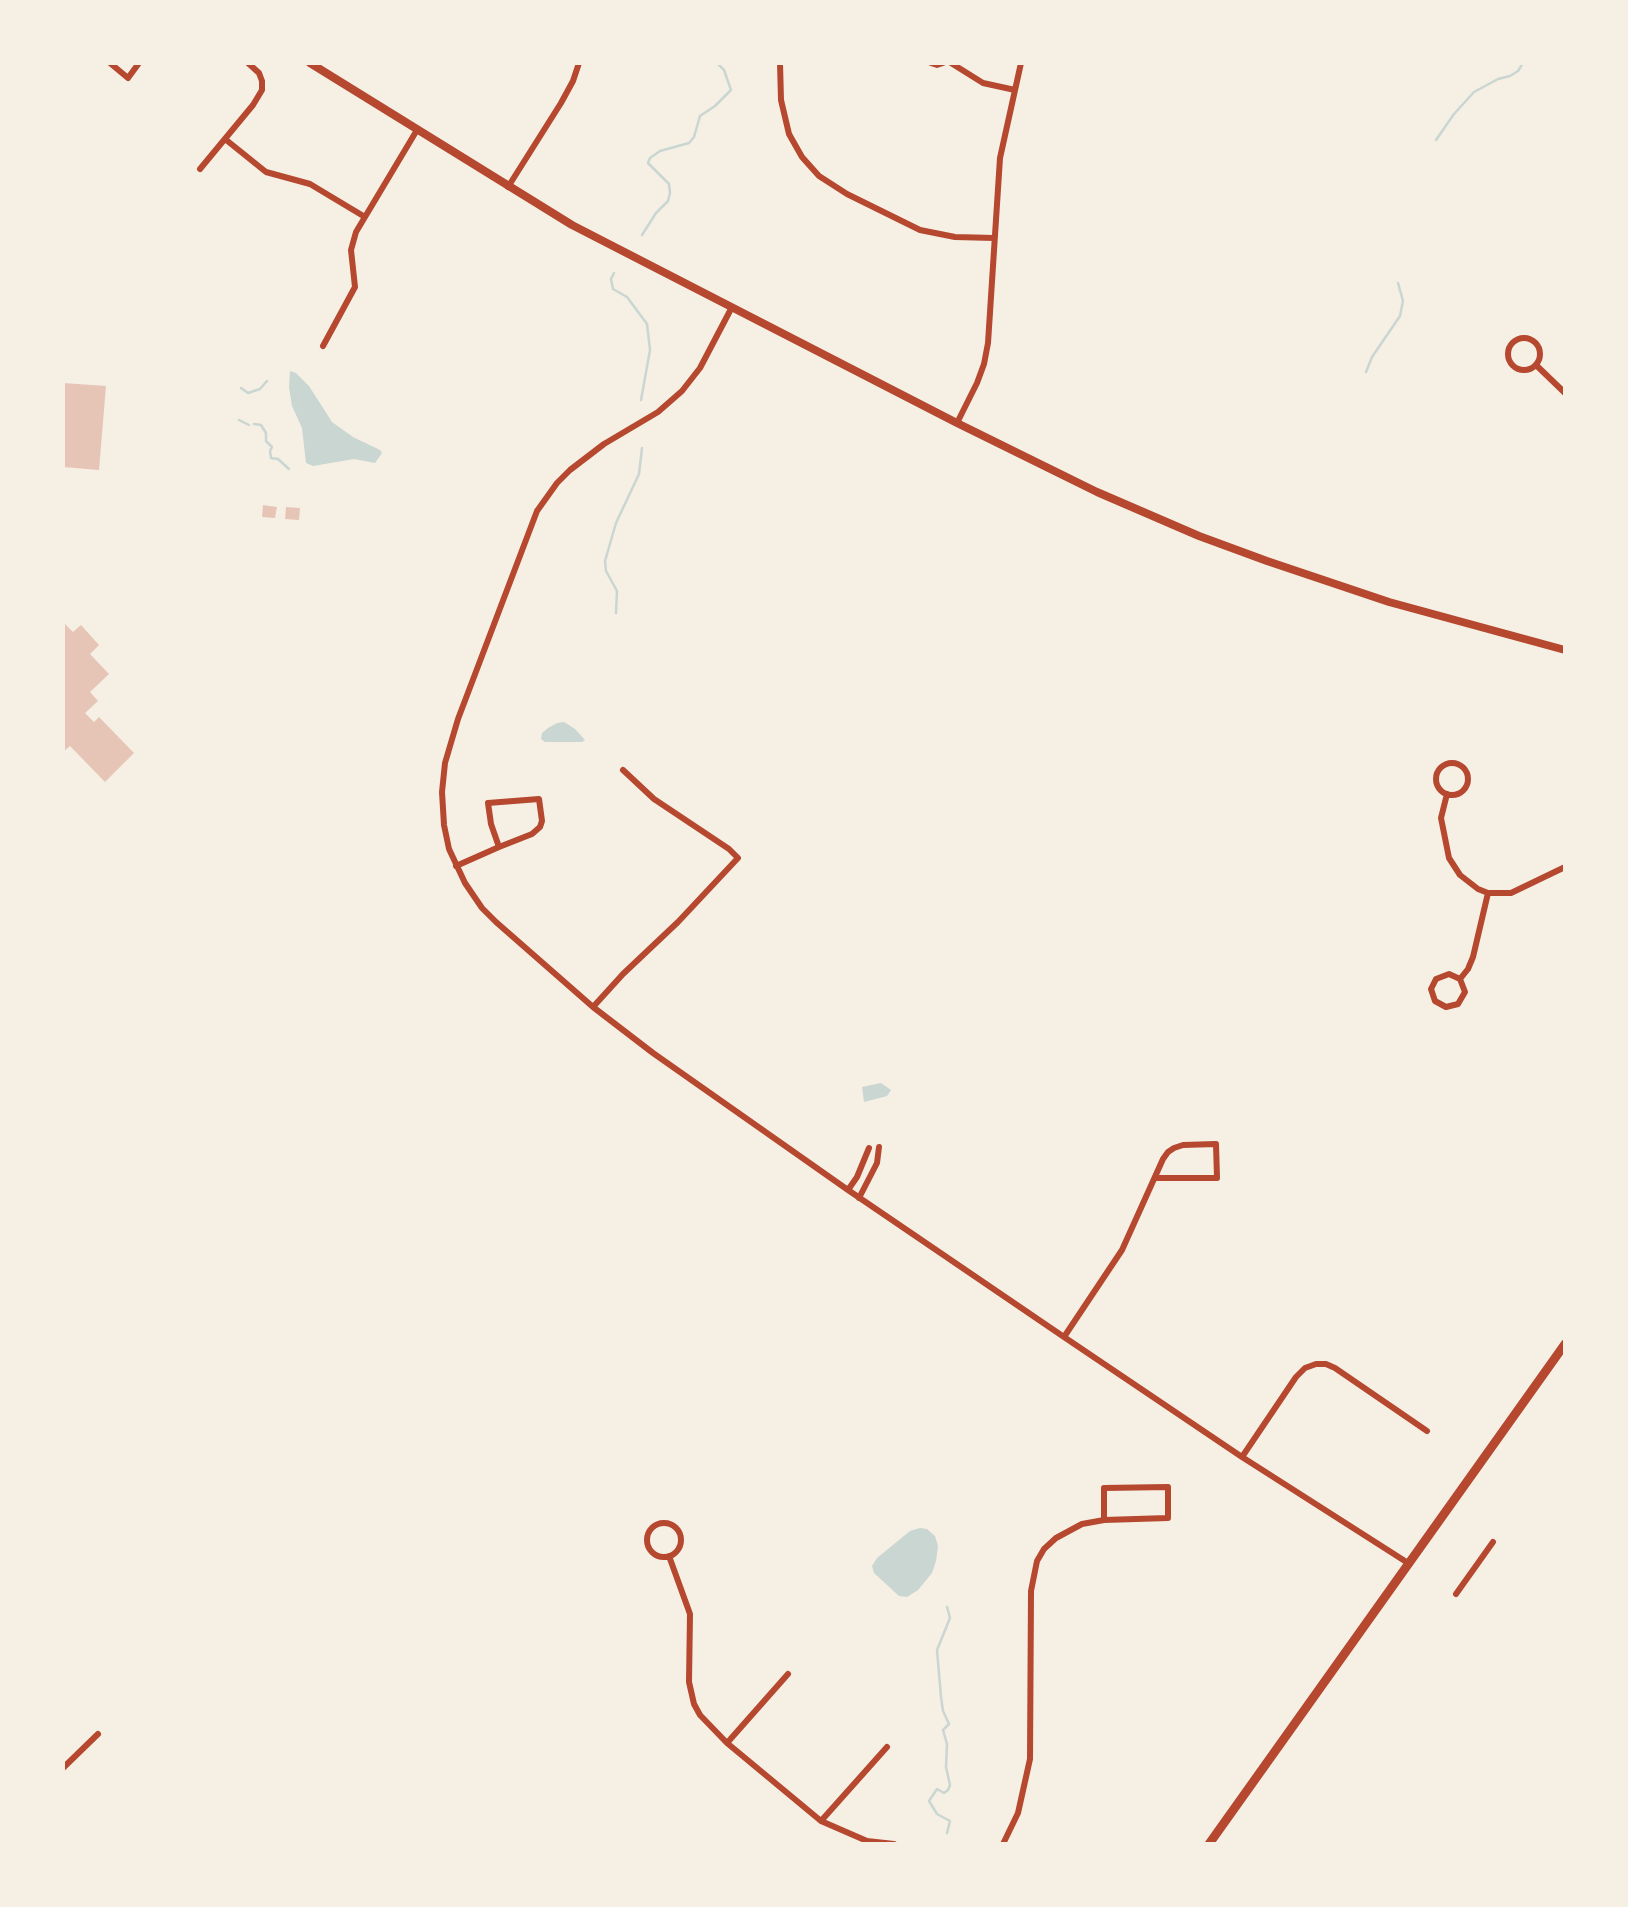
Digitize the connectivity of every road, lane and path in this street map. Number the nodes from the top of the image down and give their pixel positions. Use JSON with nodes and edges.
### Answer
{"nodes":[{"id":1,"x":110,"y":63,"type":"edge"},
{"id":2,"x":139,"y":63,"type":"edge"},
{"id":3,"x":248,"y":63,"type":"edge"},
{"id":4,"x":310,"y":63,"type":"edge"},
{"id":5,"x":579,"y":63,"type":"edge"},
{"id":6,"x":780,"y":63,"type":"edge"},
{"id":7,"x":931,"y":63,"type":"edge"},
{"id":8,"x":943,"y":63,"type":"edge"},
{"id":9,"x":951,"y":63,"type":"edge"},
{"id":10,"x":1021,"y":63,"type":"edge"},
{"id":11,"x":1015,"y":90,"type":"junction"},
{"id":12,"x":417,"y":130,"type":"junction"},
{"id":13,"x":225,"y":139,"type":"junction"},
{"id":14,"x":200,"y":169,"type":"dead end"},
{"id":15,"x":508,"y":187,"type":"junction"},
{"id":16,"x":365,"y":217,"type":"junction"},
{"id":17,"x":994,"y":238,"type":"junction"},
{"id":18,"x":732,"y":307,"type":"junction"},
{"id":19,"x":323,"y":346,"type":"dead end"},
{"id":20,"x":1536,"y":365,"type":"junction"},
{"id":21,"x":1565,"y":393,"type":"edge"},
{"id":22,"x":957,"y":423,"type":"junction"},
{"id":23,"x":1565,"y":650,"type":"edge"},
{"id":24,"x":622,"y":770,"type":"dead end"},
{"id":25,"x":1447,"y":794,"type":"junction"},
{"id":26,"x":499,"y":847,"type":"junction"},
{"id":27,"x":456,"y":866,"type":"junction"},
{"id":28,"x":1565,"y":867,"type":"edge"},
{"id":29,"x":1488,"y":893,"type":"junction"},
{"id":30,"x":1460,"y":979,"type":"junction"},
{"id":31,"x":593,"y":1007,"type":"junction"},
{"id":32,"x":879,"y":1147,"type":"dead end"},
{"id":33,"x":869,"y":1148,"type":"dead end"},
{"id":34,"x":1156,"y":1178,"type":"junction"},
{"id":35,"x":848,"y":1190,"type":"junction"},
{"id":36,"x":859,"y":1198,"type":"junction"},
{"id":37,"x":1064,"y":1337,"type":"junction"},
{"id":38,"x":1565,"y":1344,"type":"edge"},
{"id":39,"x":1427,"y":1431,"type":"dead end"},
{"id":40,"x":1242,"y":1457,"type":"junction"},
{"id":41,"x":1104,"y":1520,"type":"junction"},
{"id":42,"x":1493,"y":1542,"type":"dead end"},
{"id":43,"x":669,"y":1556,"type":"junction"},
{"id":44,"x":1408,"y":1563,"type":"junction"},
{"id":45,"x":1456,"y":1594,"type":"dead end"},
{"id":46,"x":788,"y":1674,"type":"dead end"},
{"id":47,"x":98,"y":1734,"type":"dead end"},
{"id":48,"x":727,"y":1743,"type":"junction"},
{"id":49,"x":887,"y":1747,"type":"dead end"},
{"id":50,"x":63,"y":1768,"type":"edge"},
{"id":51,"x":821,"y":1821,"type":"junction"},
{"id":52,"x":894,"y":1844,"type":"edge"},
{"id":53,"x":1003,"y":1844,"type":"edge"},
{"id":54,"x":1209,"y":1844,"type":"edge"}],
"edges":[{"from":1,"to":2,"type":"street"},
{"from":3,"to":13,"type":"street"},
{"from":4,"to":12,"type":"main road"},
{"from":5,"to":15,"type":"street"},
{"from":6,"to":17,"type":"street"},
{"from":7,"to":8,"type":"street"},
{"from":9,"to":11,"type":"street"},
{"from":10,"to":11,"type":"street"},
{"from":11,"to":17,"type":"street"},
{"from":12,"to":15,"type":"main road"},
{"from":12,"to":16,"type":"street"},
{"from":13,"to":14,"type":"street"},
{"from":13,"to":16,"type":"street"},
{"from":15,"to":18,"type":"main road"},
{"from":16,"to":19,"type":"street"},
{"from":17,"to":22,"type":"street"},
{"from":18,"to":22,"type":"main road"},
{"from":18,"to":27,"type":"street"},
{"from":20,"to":20,"type":"street"},
{"from":20,"to":21,"type":"street"},
{"from":22,"to":23,"type":"main road"},
{"from":24,"to":31,"type":"street"},
{"from":25,"to":25,"type":"street"},
{"from":25,"to":29,"type":"street"},
{"from":26,"to":26,"type":"street"},
{"from":26,"to":27,"type":"street"},
{"from":27,"to":31,"type":"street"},
{"from":28,"to":29,"type":"street"},
{"from":29,"to":30,"type":"street"},
{"from":30,"to":30,"type":"street"},
{"from":31,"to":35,"type":"street"},
{"from":32,"to":36,"type":"street"},
{"from":33,"to":35,"type":"street"},
{"from":34,"to":34,"type":"street"},
{"from":34,"to":37,"type":"street"},
{"from":35,"to":36,"type":"street"},
{"from":36,"to":37,"type":"street"},
{"from":37,"to":40,"type":"street"},
{"from":38,"to":44,"type":"main road"},
{"from":39,"to":40,"type":"street"},
{"from":40,"to":44,"type":"street"},
{"from":41,"to":41,"type":"street"},
{"from":41,"to":53,"type":"street"},
{"from":42,"to":45,"type":"street"},
{"from":43,"to":43,"type":"street"},
{"from":43,"to":48,"type":"street"},
{"from":44,"to":54,"type":"main road"},
{"from":46,"to":48,"type":"street"},
{"from":47,"to":50,"type":"street"},
{"from":48,"to":51,"type":"street"},
{"from":49,"to":51,"type":"street"},
{"from":51,"to":52,"type":"street"}]}
